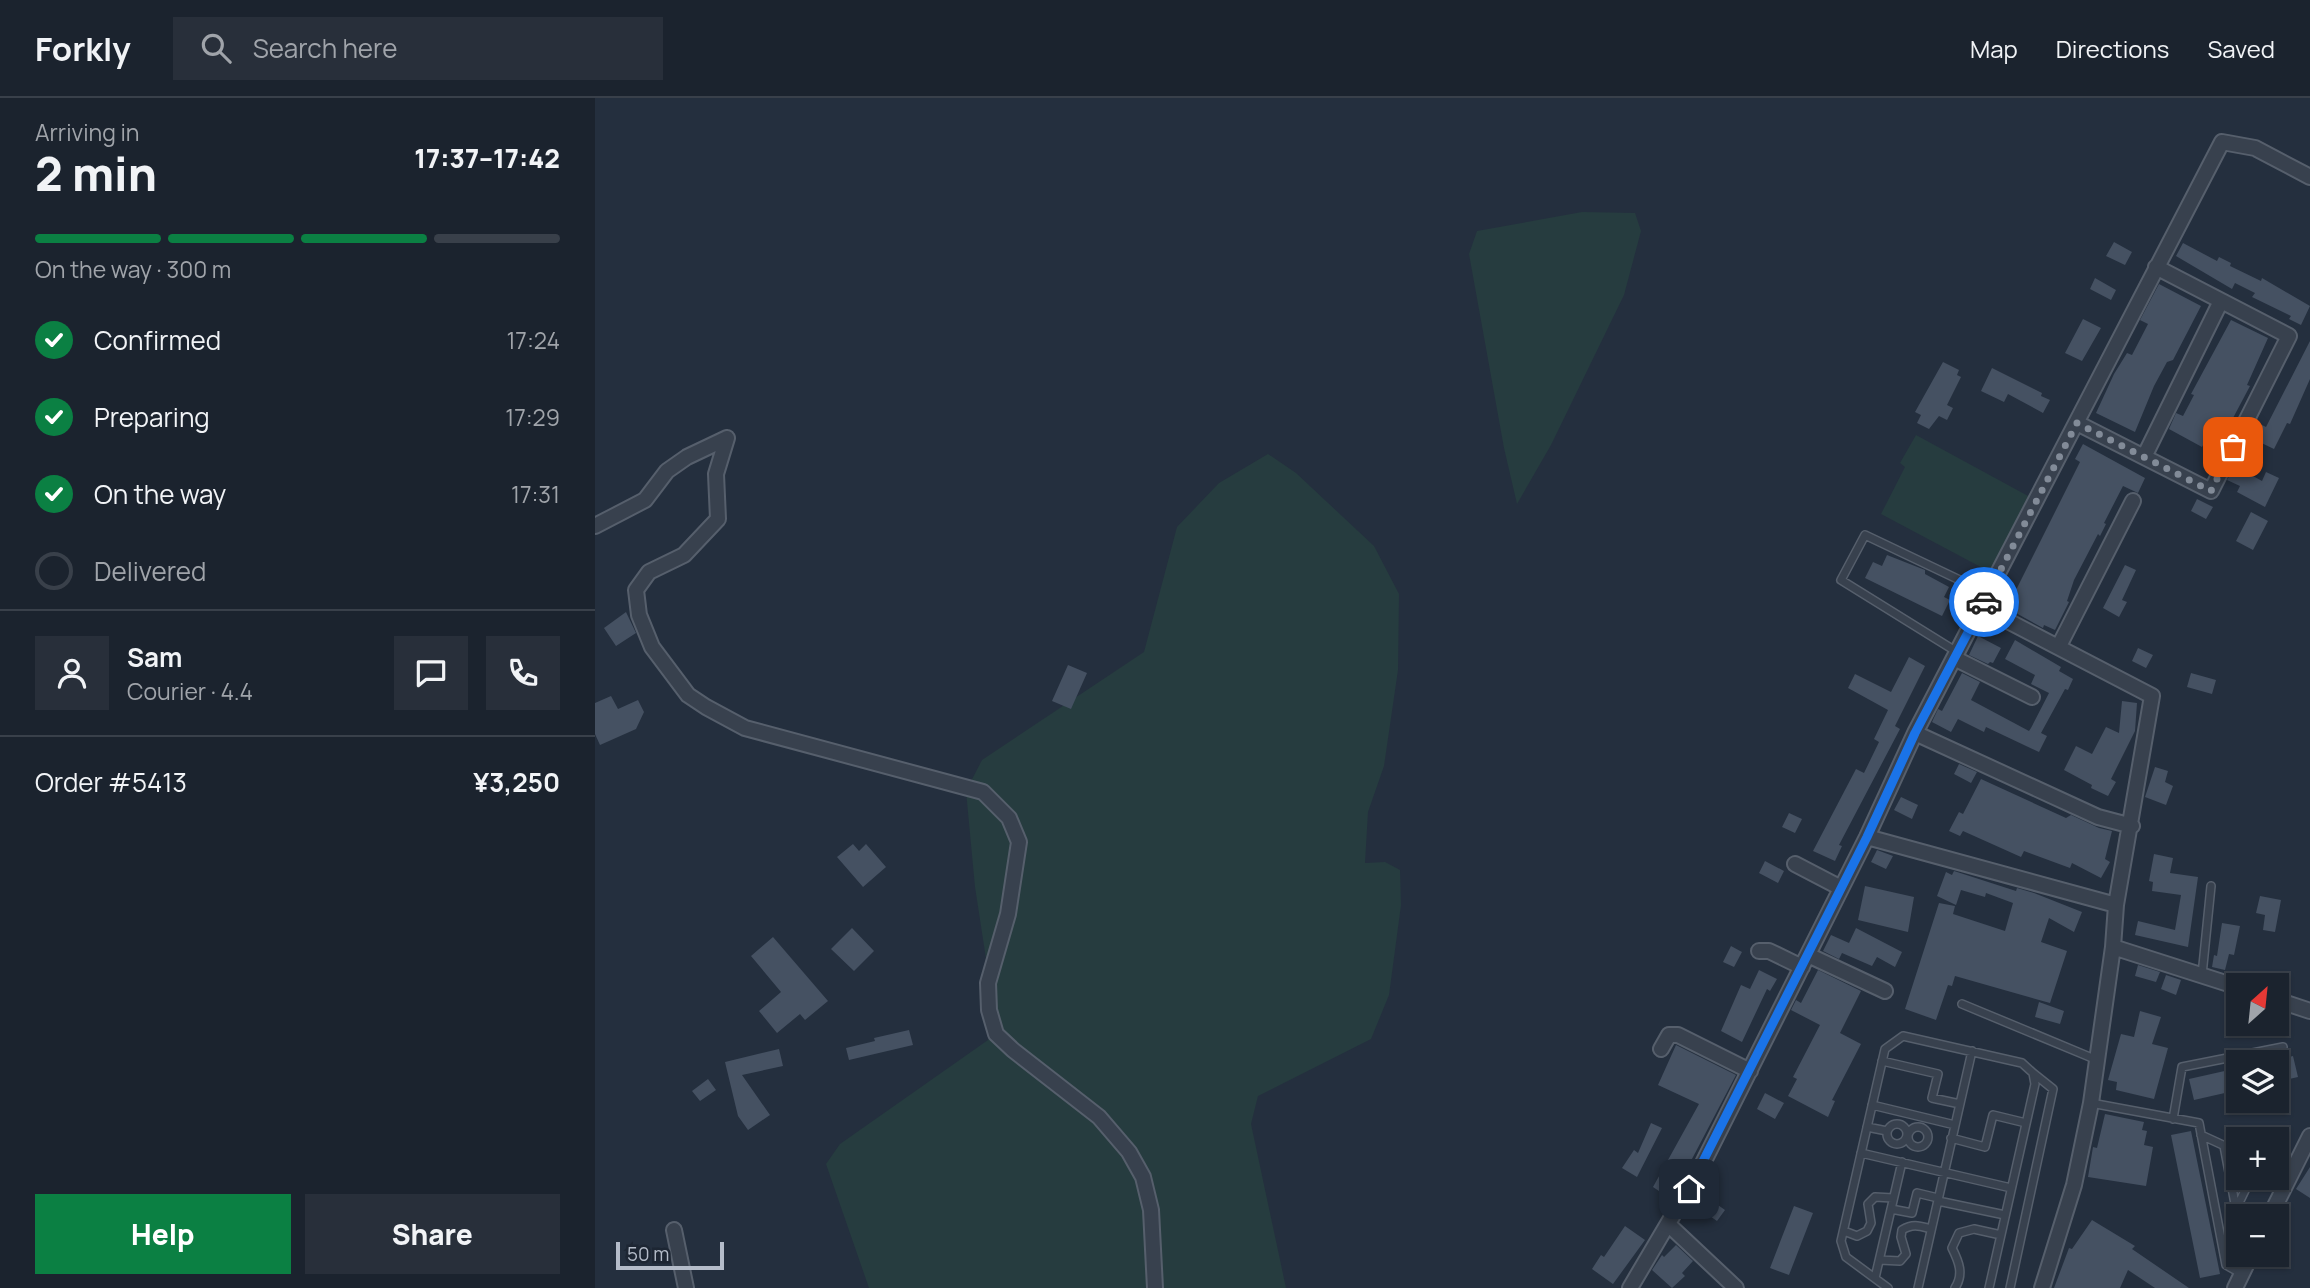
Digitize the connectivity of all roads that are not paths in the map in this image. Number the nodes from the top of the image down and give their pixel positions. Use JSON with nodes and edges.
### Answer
{"nodes":[{"id":1,"x":2310,"y":177,"type":"edge"},
{"id":2,"x":2156,"y":267,"type":"junction"},
{"id":3,"x":2221,"y":301,"type":"junction"},
{"id":4,"x":2077,"y":423,"type":"junction"},
{"id":5,"x":2144,"y":457,"type":"junction"},
{"id":6,"x":2133,"y":501,"type":"dead end"},
{"id":7,"x":595,"y":526,"type":"edge"},
{"id":8,"x":1968,"y":584,"type":"dead end"},
{"id":9,"x":1981,"y":607,"type":"junction"},
{"id":10,"x":2059,"y":646,"type":"junction"},
{"id":11,"x":1956,"y":655,"type":"junction"},
{"id":12,"x":2032,"y":697,"type":"dead end"},
{"id":13,"x":1915,"y":733,"type":"junction"},
{"id":14,"x":2131,"y":826,"type":"junction"},
{"id":15,"x":1867,"y":837,"type":"junction"},
{"id":16,"x":1795,"y":864,"type":"dead end"},
{"id":17,"x":2211,"y":886,"type":"dead end"},
{"id":18,"x":1841,"y":888,"type":"junction"},
{"id":19,"x":2116,"y":905,"type":"junction"},
{"id":20,"x":2113,"y":947,"type":"junction"},
{"id":21,"x":1759,"y":951,"type":"dead end"},
{"id":22,"x":1805,"y":961,"type":"junction"},
{"id":23,"x":2202,"y":975,"type":"junction"},
{"id":24,"x":2226,"y":983,"type":"edge"},
{"id":25,"x":1885,"y":991,"type":"dead end"},
{"id":26,"x":1962,"y":1004,"type":"dead end"},
{"id":27,"x":2289,"y":1004,"type":"edge"},
{"id":28,"x":2310,"y":1011,"type":"edge"},
{"id":29,"x":2284,"y":1047,"type":"dead end"},
{"id":30,"x":1661,"y":1049,"type":"dead end"},
{"id":31,"x":1972,"y":1051,"type":"junction"},
{"id":32,"x":2097,"y":1060,"type":"junction"},
{"id":33,"x":1882,"y":1061,"type":"junction"},
{"id":34,"x":1750,"y":1071,"type":"junction"},
{"id":35,"x":2033,"y":1073,"type":"junction"},
{"id":36,"x":2091,"y":1103,"type":"junction"},
{"id":37,"x":1959,"y":1104,"type":"junction"},
{"id":38,"x":1872,"y":1105,"type":"junction"},
{"id":39,"x":2173,"y":1119,"type":"junction"},
{"id":40,"x":2026,"y":1123,"type":"junction"},
{"id":41,"x":1955,"y":1125,"type":"junction"},
{"id":42,"x":1867,"y":1127,"type":"junction"},
{"id":43,"x":1887,"y":1132,"type":"junction"},
{"id":44,"x":2201,"y":1135,"type":"junction"},
{"id":45,"x":1908,"y":1136,"type":"junction"},
{"id":46,"x":2310,"y":1136,"type":"edge"},
{"id":47,"x":1951,"y":1138,"type":"junction"},
{"id":48,"x":2224,"y":1146,"type":"joint"},
{"id":49,"x":1913,"y":1147,"type":"junction"},
{"id":50,"x":1861,"y":1153,"type":"junction"},
{"id":51,"x":2226,"y":1156,"type":"edge"},
{"id":52,"x":1902,"y":1162,"type":"junction"},
{"id":53,"x":1910,"y":1164,"type":"junction"},
{"id":54,"x":1944,"y":1172,"type":"junction"},
{"id":55,"x":2011,"y":1188,"type":"junction"},
{"id":56,"x":2232,"y":1190,"type":"edge"},
{"id":57,"x":2245,"y":1190,"type":"edge"},
{"id":58,"x":1893,"y":1198,"type":"junction"},
{"id":59,"x":1938,"y":1199,"type":"junction"},
{"id":60,"x":2276,"y":1204,"type":"edge"},
{"id":61,"x":1891,"y":1209,"type":"junction"},
{"id":62,"x":2005,"y":1215,"type":"junction"},
{"id":63,"x":1669,"y":1225,"type":"junction"},
{"id":64,"x":1931,"y":1229,"type":"junction"},
{"id":65,"x":674,"y":1230,"type":"dead end"},
{"id":66,"x":1844,"y":1231,"type":"junction"},
{"id":67,"x":2001,"y":1236,"type":"junction"},
{"id":68,"x":1880,"y":1260,"type":"junction"},
{"id":69,"x":2245,"y":1267,"type":"edge"},
{"id":70,"x":2242,"y":1274,"type":"junction"},
{"id":71,"x":1875,"y":1278,"type":"junction"},
{"id":72,"x":686,"y":1288,"type":"edge"},
{"id":73,"x":1155,"y":1288,"type":"edge"},
{"id":74,"x":1630,"y":1288,"type":"edge"},
{"id":75,"x":1736,"y":1288,"type":"edge"},
{"id":76,"x":1888,"y":1288,"type":"edge"},
{"id":77,"x":1918,"y":1288,"type":"edge"},
{"id":78,"x":1955,"y":1288,"type":"edge"},
{"id":79,"x":1989,"y":1288,"type":"edge"},
{"id":80,"x":2010,"y":1288,"type":"edge"},
{"id":81,"x":2042,"y":1288,"type":"edge"},
{"id":82,"x":2235,"y":1288,"type":"edge"}],
"edges":[{"from":1,"to":2,"type":"street"},
{"from":2,"to":3,"type":"street"},
{"from":2,"to":4,"type":"street"},
{"from":3,"to":5,"type":"street"},
{"from":3,"to":5,"type":"street"},
{"from":4,"to":5,"type":"street"},
{"from":4,"to":9,"type":"street"},
{"from":6,"to":10,"type":"street"},
{"from":7,"to":73,"type":"street"},
{"from":8,"to":11,"type":"lane"},
{"from":9,"to":10,"type":"street"},
{"from":9,"to":11,"type":"street"},
{"from":10,"to":14,"type":"street"},
{"from":11,"to":12,"type":"street"},
{"from":11,"to":13,"type":"street"},
{"from":13,"to":14,"type":"street"},
{"from":13,"to":15,"type":"street"},
{"from":14,"to":19,"type":"street"},
{"from":15,"to":18,"type":"street"},
{"from":15,"to":19,"type":"street"},
{"from":16,"to":18,"type":"street"},
{"from":17,"to":23,"type":"lane"},
{"from":18,"to":22,"type":"street"},
{"from":19,"to":20,"type":"street"},
{"from":20,"to":23,"type":"street"},
{"from":20,"to":32,"type":"street"},
{"from":21,"to":22,"type":"street"},
{"from":22,"to":25,"type":"street"},
{"from":22,"to":34,"type":"street"},
{"from":23,"to":24,"type":"street"},
{"from":26,"to":32,"type":"lane"},
{"from":27,"to":28,"type":"street"},
{"from":29,"to":39,"type":"lane"},
{"from":30,"to":34,"type":"street"},
{"from":31,"to":33,"type":"lane"},
{"from":31,"to":35,"type":"lane"},
{"from":31,"to":37,"type":"lane"},
{"from":32,"to":36,"type":"street"},
{"from":33,"to":37,"type":"lane"},
{"from":33,"to":38,"type":"lane"},
{"from":34,"to":63,"type":"street"},
{"from":35,"to":40,"type":"lane"},
{"from":35,"to":80,"type":"lane"},
{"from":36,"to":39,"type":"lane"},
{"from":36,"to":81,"type":"street"},
{"from":37,"to":41,"type":"lane"},
{"from":38,"to":41,"type":"lane"},
{"from":38,"to":42,"type":"lane"},
{"from":39,"to":44,"type":"lane"},
{"from":40,"to":47,"type":"lane"},
{"from":40,"to":55,"type":"lane"},
{"from":41,"to":47,"type":"lane"},
{"from":42,"to":43,"type":"lane"},
{"from":42,"to":50,"type":"lane"},
{"from":43,"to":45,"type":"lane"},
{"from":43,"to":45,"type":"lane"},
{"from":44,"to":48,"type":"lane"},
{"from":44,"to":70,"type":"lane"},
{"from":45,"to":49,"type":"lane"},
{"from":45,"to":49,"type":"lane"},
{"from":46,"to":60,"type":"street"},
{"from":47,"to":54,"type":"lane"},
{"from":48,"to":51,"type":"lane"},
{"from":49,"to":53,"type":"lane"},
{"from":50,"to":52,"type":"lane"},
{"from":50,"to":66,"type":"lane"},
{"from":52,"to":53,"type":"lane"},
{"from":52,"to":58,"type":"lane"},
{"from":53,"to":54,"type":"lane"},
{"from":54,"to":55,"type":"lane"},
{"from":54,"to":59,"type":"lane"},
{"from":55,"to":62,"type":"lane"},
{"from":56,"to":57,"type":"lane"},
{"from":58,"to":61,"type":"lane"},
{"from":58,"to":66,"type":"lane"},
{"from":59,"to":61,"type":"lane"},
{"from":59,"to":62,"type":"lane"},
{"from":59,"to":64,"type":"lane"},
{"from":61,"to":68,"type":"lane"},
{"from":62,"to":67,"type":"lane"},
{"from":63,"to":74,"type":"street"},
{"from":63,"to":75,"type":"street"},
{"from":64,"to":68,"type":"lane"},
{"from":64,"to":77,"type":"lane"},
{"from":65,"to":72,"type":"street"},
{"from":66,"to":71,"type":"lane"},
{"from":67,"to":78,"type":"lane"},
{"from":67,"to":79,"type":"lane"},
{"from":68,"to":71,"type":"lane"},
{"from":69,"to":70,"type":"street"},
{"from":70,"to":82,"type":"street"},
{"from":71,"to":76,"type":"lane"}]}
